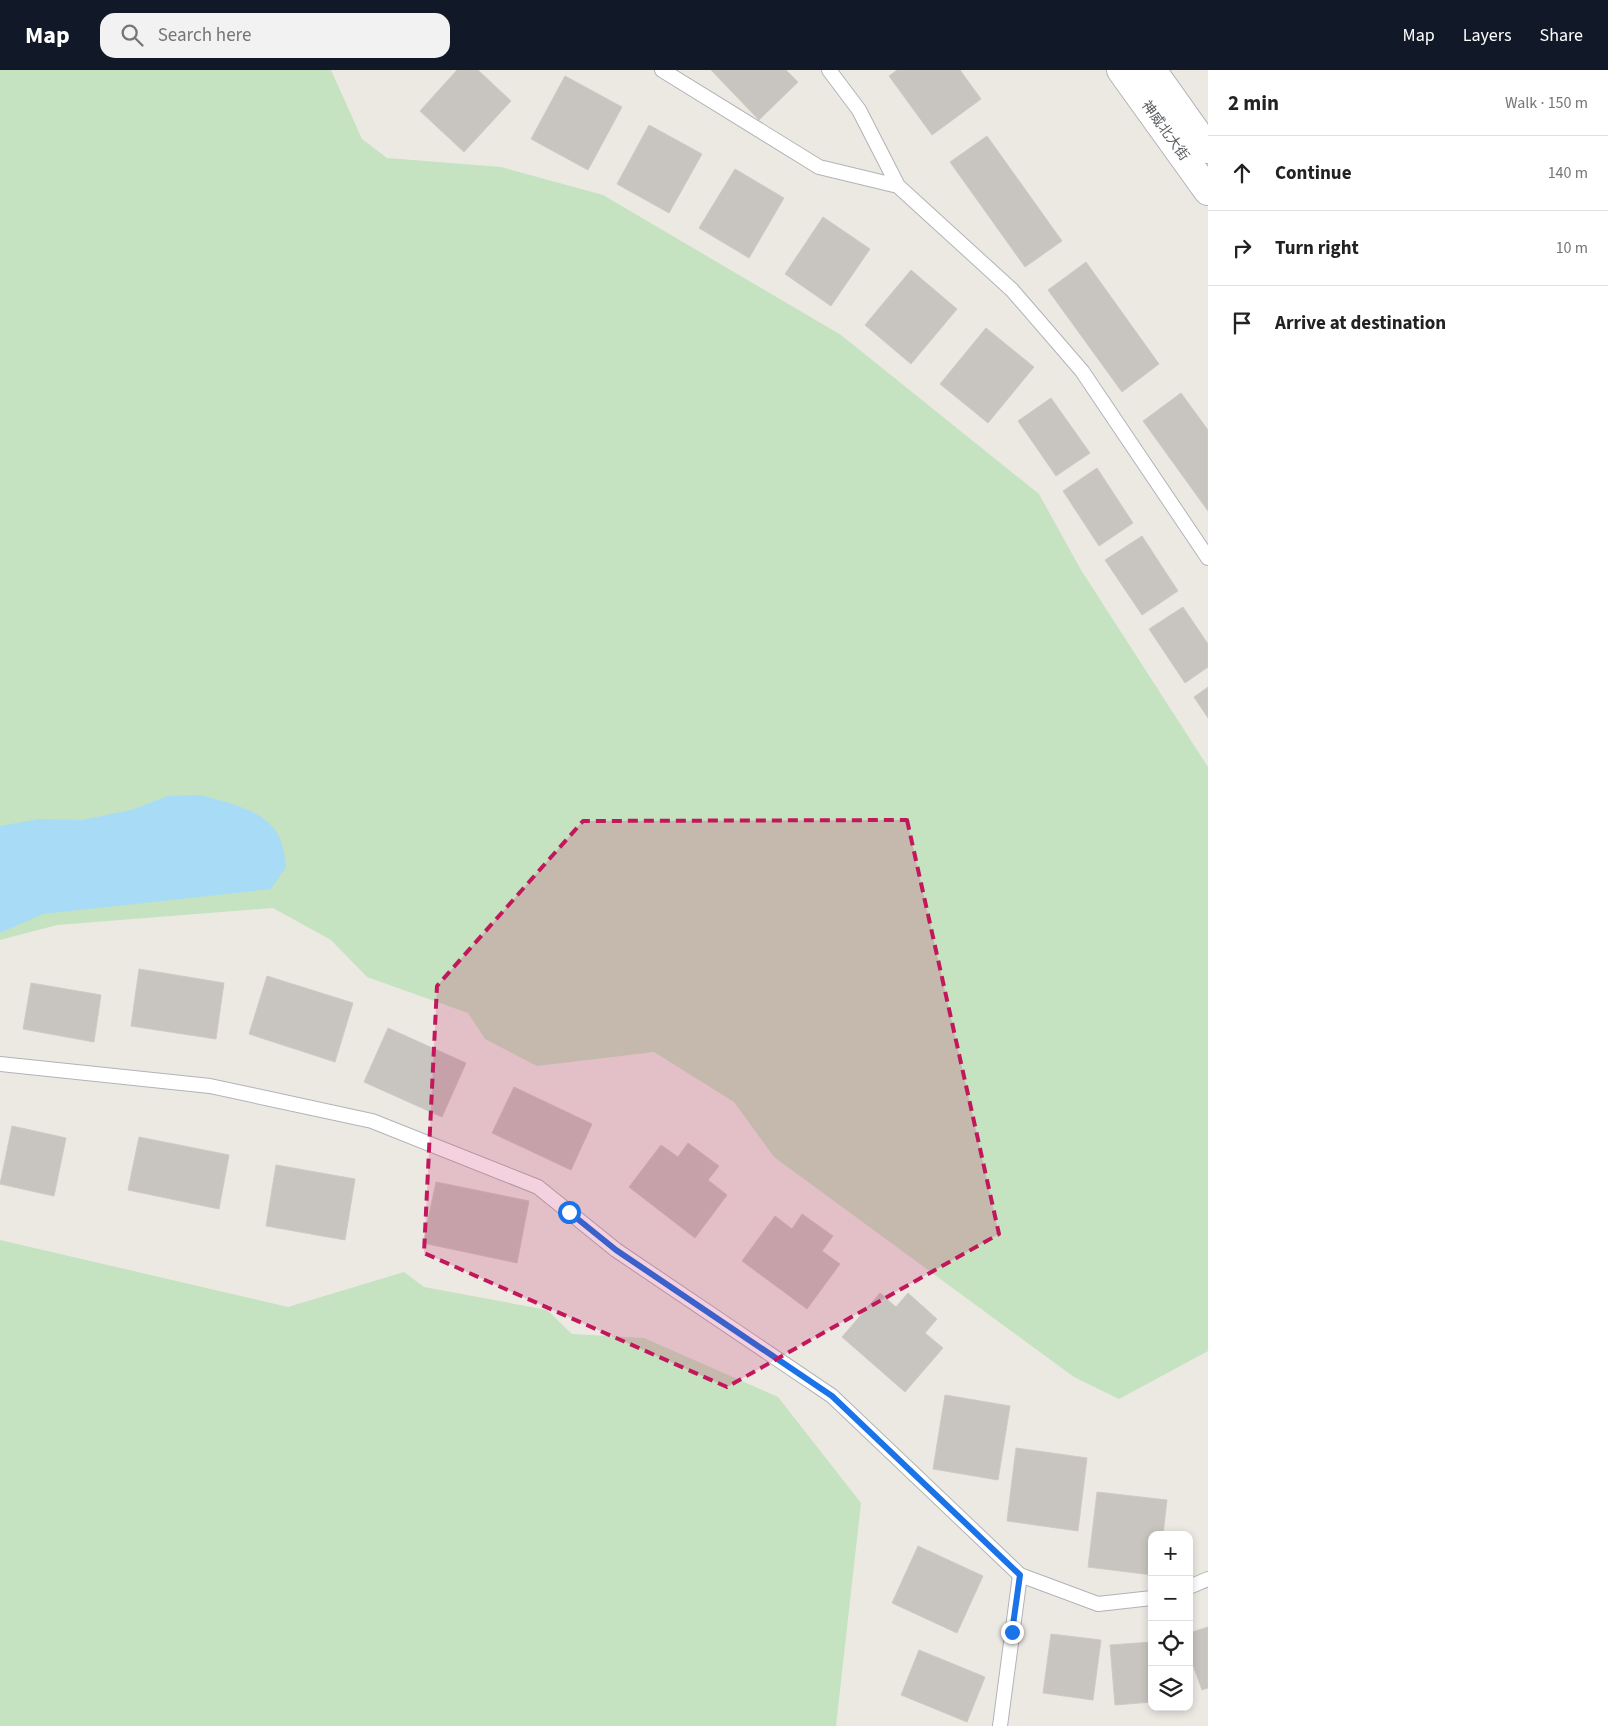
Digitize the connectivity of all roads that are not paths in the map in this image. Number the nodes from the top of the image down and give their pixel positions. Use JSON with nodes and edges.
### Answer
{"nodes":[{"id":1,"x":662,"y":70,"type":"edge"},
{"id":2,"x":829,"y":70,"type":"edge"},
{"id":3,"x":1121,"y":70,"type":"edge"},
{"id":4,"x":1152,"y":70,"type":"edge"},
{"id":5,"x":1208,"y":149,"type":"edge"},
{"id":6,"x":898,"y":186,"type":"junction"},
{"id":7,"x":1208,"y":191,"type":"edge"},
{"id":8,"x":1208,"y":558,"type":"edge"},
{"id":9,"x":0,"y":1064,"type":"edge"},
{"id":10,"x":1020,"y":1575,"type":"junction"},
{"id":11,"x":1208,"y":1579,"type":"edge"},
{"id":12,"x":1193,"y":1585,"type":"edge"},
{"id":13,"x":1148,"y":1598,"type":"edge"},
{"id":14,"x":1000,"y":1726,"type":"edge"}],
"edges":[{"from":1,"to":6,"type":"lane"},
{"from":2,"to":6,"type":"lane"},
{"from":3,"to":7,"type":"street","name":"神威北大街"},
{"from":4,"to":5,"type":"street","name":"神威北大街"},
{"from":6,"to":8,"type":"lane"},
{"from":9,"to":10,"type":"lane"},
{"from":10,"to":13,"type":"lane"},
{"from":10,"to":14,"type":"lane"},
{"from":11,"to":12,"type":"lane"}]}
